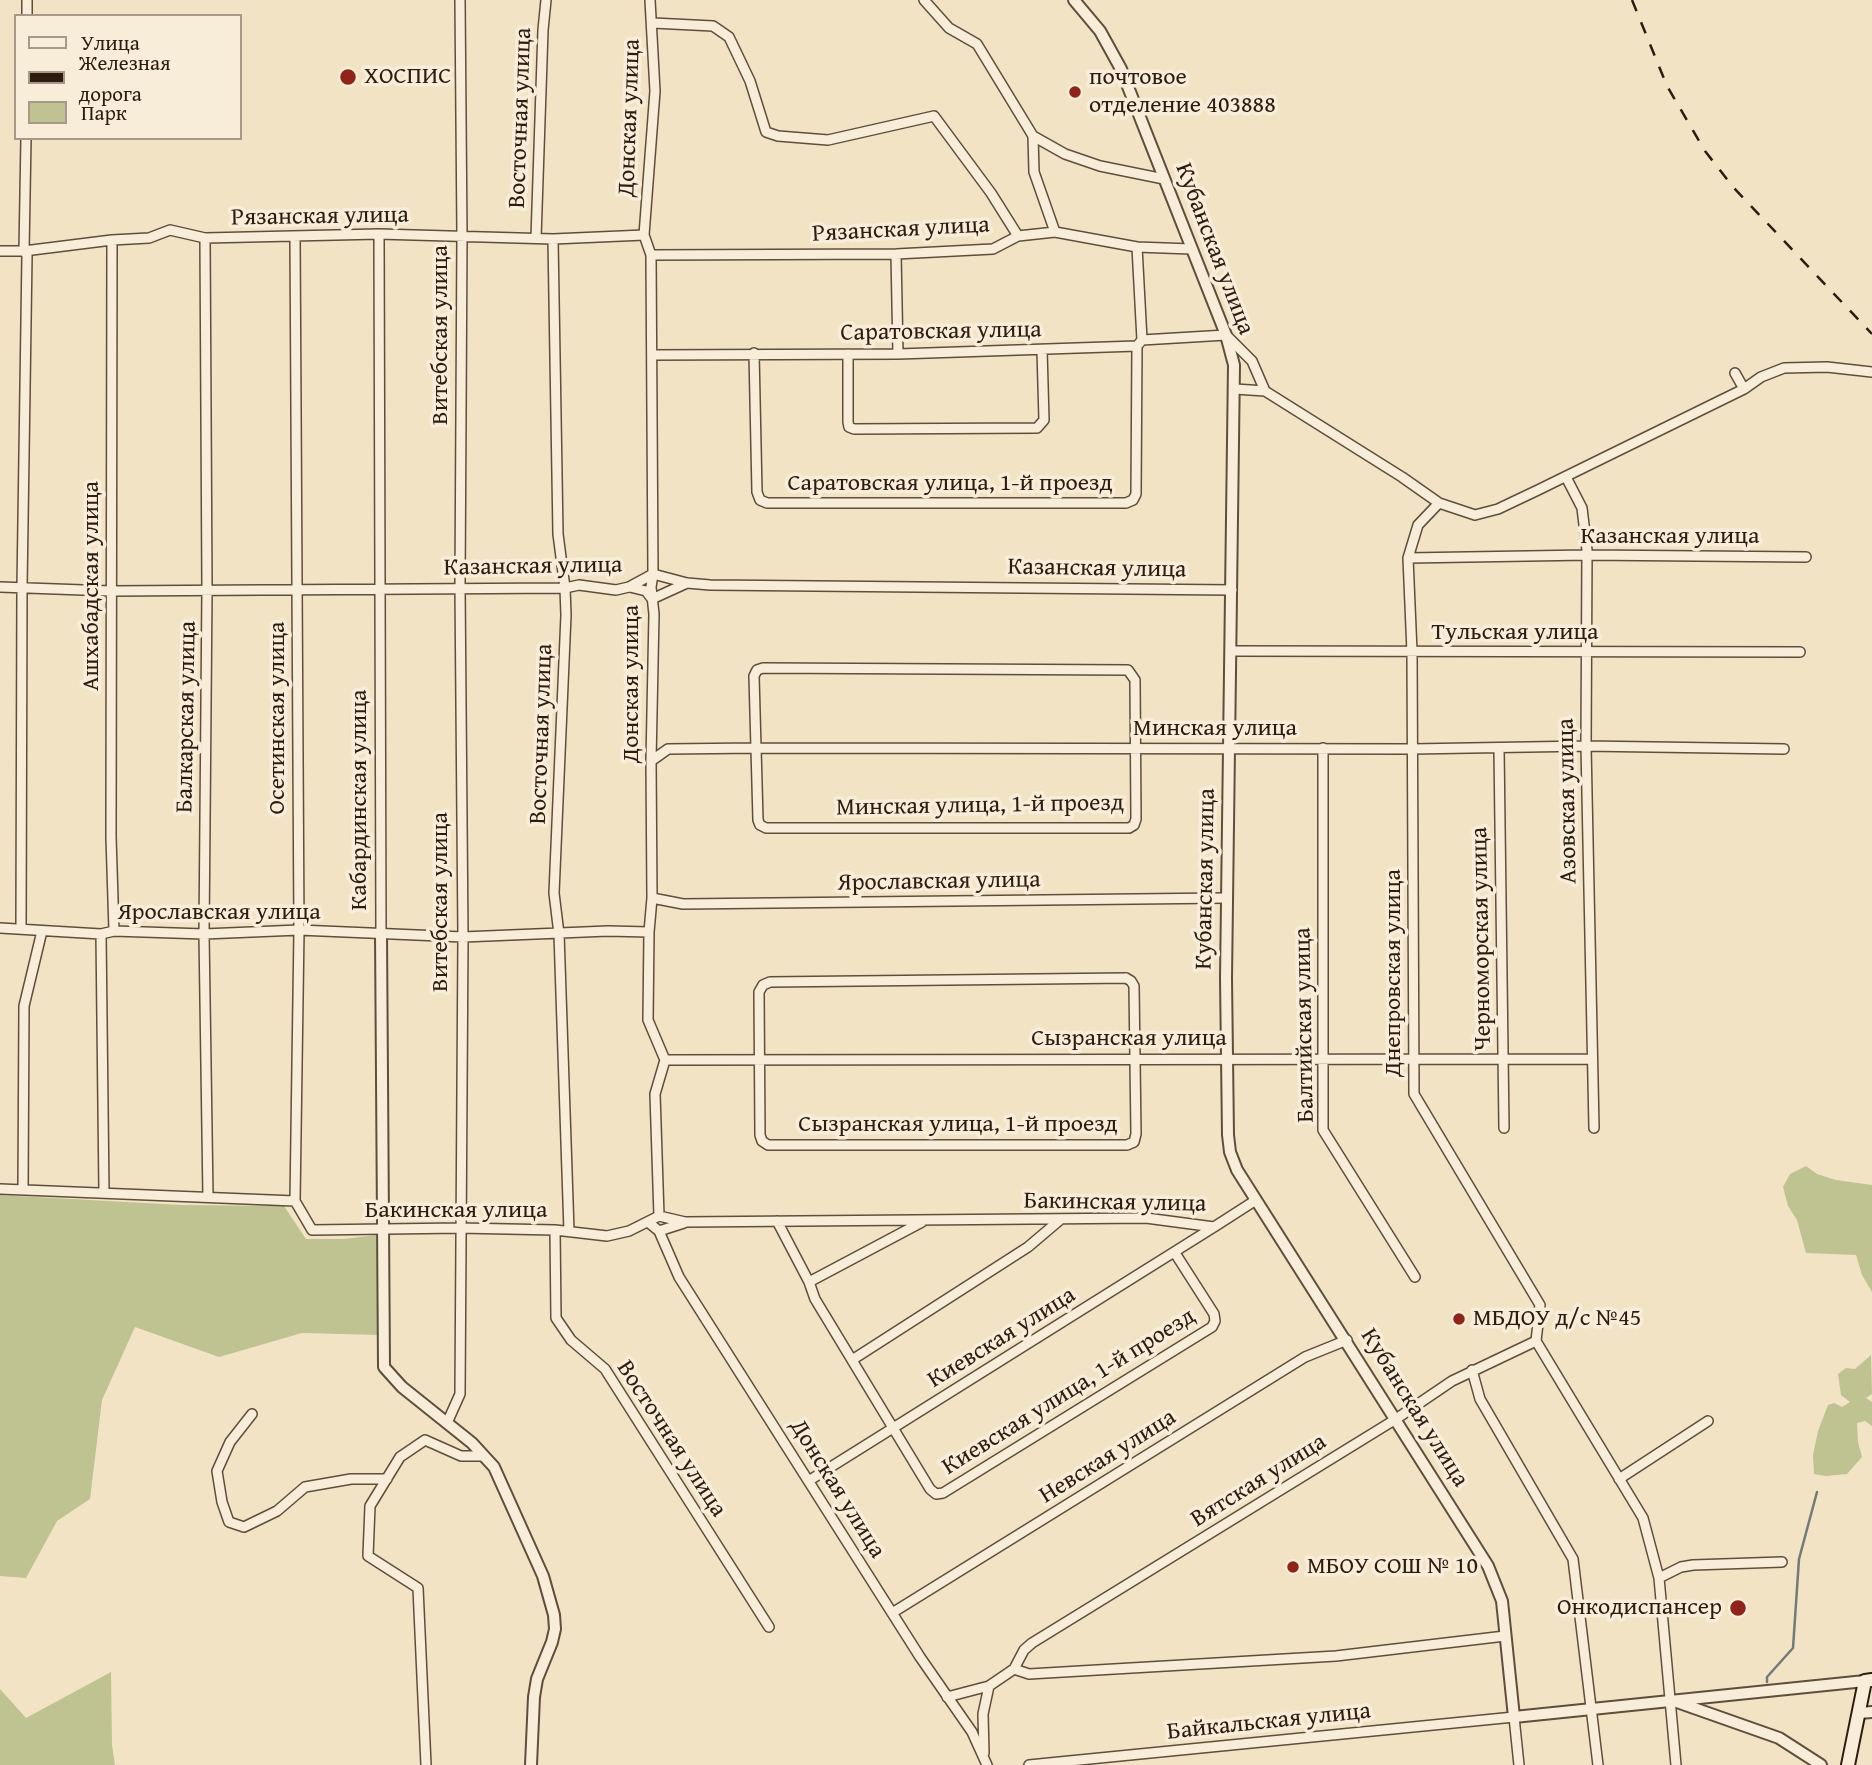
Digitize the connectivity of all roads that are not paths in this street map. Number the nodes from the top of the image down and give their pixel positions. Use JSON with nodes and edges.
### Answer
{"nodes":[{"id":1,"x":460,"y":0,"type":"edge"},
{"id":2,"x":547,"y":0,"type":"edge"},
{"id":3,"x":650,"y":0,"type":"edge"},
{"id":4,"x":924,"y":0,"type":"edge"},
{"id":5,"x":1074,"y":0,"type":"edge"},
{"id":6,"x":653,"y":23,"type":"junction"},
{"id":7,"x":1033,"y":136,"type":"junction"},
{"id":8,"x":26,"y":140,"type":"edge"},
{"id":9,"x":1164,"y":178,"type":"junction"},
{"id":10,"x":1055,"y":232,"type":"junction"},
{"id":11,"x":379,"y":234,"type":"junction"},
{"id":12,"x":644,"y":234,"type":"junction"},
{"id":13,"x":463,"y":235,"type":"junction"},
{"id":14,"x":295,"y":236,"type":"junction"},
{"id":15,"x":1018,"y":236,"type":"junction"},
{"id":16,"x":205,"y":238,"type":"junction"},
{"id":17,"x":536,"y":238,"type":"junction"},
{"id":18,"x":553,"y":239,"type":"junction"},
{"id":19,"x":112,"y":240,"type":"junction"},
{"id":20,"x":1138,"y":247,"type":"junction"},
{"id":21,"x":1191,"y":248,"type":"junction"},
{"id":22,"x":0,"y":251,"type":"edge"},
{"id":23,"x":24,"y":251,"type":"junction"},
{"id":24,"x":896,"y":254,"type":"junction"},
{"id":25,"x":651,"y":255,"type":"junction"},
{"id":26,"x":1226,"y":335,"type":"junction"},
{"id":27,"x":1139,"y":343,"type":"junction"},
{"id":28,"x":1042,"y":349,"type":"junction"},
{"id":29,"x":754,"y":353,"type":"junction"},
{"id":30,"x":848,"y":354,"type":"junction"},
{"id":31,"x":898,"y":354,"type":"junction"},
{"id":32,"x":652,"y":355,"type":"junction"},
{"id":33,"x":1872,"y":372,"type":"edge"},
{"id":34,"x":1735,"y":373,"type":"dead end"},
{"id":35,"x":1235,"y":389,"type":"junction"},
{"id":36,"x":1744,"y":389,"type":"junction"},
{"id":37,"x":1265,"y":391,"type":"junction"},
{"id":38,"x":1566,"y":477,"type":"junction"},
{"id":39,"x":1439,"y":503,"type":"junction"},
{"id":40,"x":1587,"y":555,"type":"junction"},
{"id":41,"x":1806,"y":557,"type":"dead end"},
{"id":42,"x":1408,"y":558,"type":"junction"},
{"id":43,"x":653,"y":575,"type":"junction"},
{"id":44,"x":687,"y":583,"type":"junction"},
{"id":45,"x":0,"y":587,"type":"edge"},
{"id":46,"x":22,"y":587,"type":"junction"},
{"id":47,"x":460,"y":587,"type":"junction"},
{"id":48,"x":629,"y":587,"type":"junction"},
{"id":49,"x":296,"y":588,"type":"junction"},
{"id":50,"x":565,"y":588,"type":"junction"},
{"id":51,"x":207,"y":589,"type":"junction"},
{"id":52,"x":381,"y":589,"type":"junction"},
{"id":53,"x":1232,"y":590,"type":"junction"},
{"id":54,"x":111,"y":592,"type":"junction"},
{"id":55,"x":652,"y":599,"type":"junction"},
{"id":56,"x":1231,"y":651,"type":"junction"},
{"id":57,"x":1412,"y":652,"type":"junction"},
{"id":58,"x":1587,"y":652,"type":"junction"},
{"id":59,"x":1800,"y":652,"type":"dead end"},
{"id":60,"x":1586,"y":746,"type":"junction"},
{"id":61,"x":757,"y":748,"type":"junction"},
{"id":62,"x":1137,"y":748,"type":"junction"},
{"id":63,"x":1229,"y":748,"type":"junction"},
{"id":64,"x":1323,"y":748,"type":"junction"},
{"id":65,"x":1412,"y":749,"type":"junction"},
{"id":66,"x":1499,"y":749,"type":"junction"},
{"id":67,"x":1784,"y":749,"type":"dead end"},
{"id":68,"x":651,"y":761,"type":"junction"},
{"id":69,"x":652,"y":898,"type":"junction"},
{"id":70,"x":1226,"y":898,"type":"junction"},
{"id":71,"x":0,"y":928,"type":"edge"},
{"id":72,"x":22,"y":928,"type":"junction"},
{"id":73,"x":299,"y":930,"type":"junction"},
{"id":74,"x":42,"y":931,"type":"junction"},
{"id":75,"x":114,"y":931,"type":"junction"},
{"id":76,"x":649,"y":932,"type":"junction"},
{"id":77,"x":381,"y":933,"type":"junction"},
{"id":78,"x":101,"y":934,"type":"junction"},
{"id":79,"x":204,"y":934,"type":"junction"},
{"id":80,"x":559,"y":934,"type":"junction"},
{"id":81,"x":463,"y":937,"type":"junction"},
{"id":82,"x":1134,"y":1058,"type":"junction"},
{"id":83,"x":1228,"y":1058,"type":"junction"},
{"id":84,"x":1322,"y":1058,"type":"junction"},
{"id":85,"x":1412,"y":1058,"type":"junction"},
{"id":86,"x":665,"y":1059,"type":"junction"},
{"id":87,"x":1592,"y":1059,"type":"junction"},
{"id":88,"x":759,"y":1060,"type":"junction"},
{"id":89,"x":1503,"y":1060,"type":"junction"},
{"id":90,"x":1504,"y":1128,"type":"dead end"},
{"id":91,"x":1594,"y":1128,"type":"dead end"},
{"id":92,"x":0,"y":1189,"type":"edge"},
{"id":93,"x":23,"y":1190,"type":"junction"},
{"id":94,"x":104,"y":1193,"type":"junction"},
{"id":95,"x":208,"y":1197,"type":"junction"},
{"id":96,"x":295,"y":1200,"type":"junction"},
{"id":97,"x":1256,"y":1200,"type":"junction"},
{"id":98,"x":659,"y":1216,"type":"junction"},
{"id":99,"x":1061,"y":1219,"type":"junction"},
{"id":100,"x":777,"y":1221,"type":"junction"},
{"id":101,"x":924,"y":1221,"type":"junction"},
{"id":102,"x":648,"y":1222,"type":"junction"},
{"id":103,"x":685,"y":1222,"type":"junction"},
{"id":104,"x":1214,"y":1227,"type":"junction"},
{"id":105,"x":460,"y":1228,"type":"junction"},
{"id":106,"x":382,"y":1229,"type":"junction"},
{"id":107,"x":555,"y":1230,"type":"junction"},
{"id":108,"x":569,"y":1231,"type":"junction"},
{"id":109,"x":659,"y":1231,"type":"junction"},
{"id":110,"x":1175,"y":1253,"type":"junction"},
{"id":111,"x":1415,"y":1277,"type":"dead end"},
{"id":112,"x":809,"y":1282,"type":"junction"},
{"id":113,"x":1346,"y":1340,"type":"junction"},
{"id":114,"x":1536,"y":1341,"type":"junction"},
{"id":115,"x":852,"y":1360,"type":"junction"},
{"id":116,"x":1472,"y":1370,"type":"junction"},
{"id":117,"x":252,"y":1414,"type":"dead end"},
{"id":118,"x":1396,"y":1419,"type":"junction"},
{"id":119,"x":1708,"y":1421,"type":"dead end"},
{"id":120,"x":447,"y":1423,"type":"junction"},
{"id":121,"x":893,"y":1429,"type":"junction"},
{"id":122,"x":484,"y":1456,"type":"junction"},
{"id":123,"x":387,"y":1479,"type":"junction"},
{"id":124,"x":1619,"y":1479,"type":"junction"},
{"id":125,"x":810,"y":1480,"type":"junction"},
{"id":126,"x":1782,"y":1562,"type":"dead end"},
{"id":127,"x":1660,"y":1578,"type":"junction"},
{"id":128,"x":892,"y":1613,"type":"junction"},
{"id":129,"x":769,"y":1627,"type":"dead end"},
{"id":130,"x":1506,"y":1636,"type":"junction"},
{"id":131,"x":1014,"y":1670,"type":"junction"},
{"id":132,"x":1868,"y":1681,"type":"edge"},
{"id":133,"x":989,"y":1686,"type":"junction"},
{"id":134,"x":947,"y":1697,"type":"junction"},
{"id":135,"x":1672,"y":1700,"type":"junction"},
{"id":136,"x":1592,"y":1707,"type":"junction"},
{"id":137,"x":1865,"y":1713,"type":"edge"},
{"id":138,"x":1514,"y":1717,"type":"junction"},
{"id":139,"x":986,"y":1763,"type":"edge"},
{"id":140,"x":426,"y":1765,"type":"edge"},
{"id":141,"x":531,"y":1765,"type":"edge"},
{"id":142,"x":1029,"y":1765,"type":"edge"},
{"id":143,"x":1519,"y":1765,"type":"edge"},
{"id":144,"x":1598,"y":1765,"type":"edge"},
{"id":145,"x":1676,"y":1765,"type":"edge"},
{"id":146,"x":1821,"y":1765,"type":"edge"},
{"id":147,"x":1849,"y":1765,"type":"edge"}],
"edges":[{"from":1,"to":13,"type":"street","name":"Витебская улица"},
{"from":2,"to":17,"type":"street","name":"Восточная улица"},
{"from":3,"to":6,"type":"street","name":"Донская улица"},
{"from":4,"to":7,"type":"street"},
{"from":5,"to":9,"type":"street","name":"Кубанская улица"},
{"from":6,"to":12,"type":"street","name":"Донская улица"},
{"from":6,"to":15,"type":"street","name":"Донская улица"},
{"from":7,"to":9,"type":"street"},
{"from":7,"to":10,"type":"street"},
{"from":8,"to":23,"type":"street"},
{"from":9,"to":21,"type":"street","name":"Кубанская улица"},
{"from":10,"to":15,"type":"street","name":"Рязанская улица"},
{"from":10,"to":20,"type":"street","name":"Рязанская улица"},
{"from":11,"to":13,"type":"street","name":"Рязанская улица"},
{"from":11,"to":14,"type":"street","name":"Рязанская улица"},
{"from":11,"to":52,"type":"street","name":"Кабардинская улица"},
{"from":12,"to":18,"type":"street","name":"Рязанская улица"},
{"from":12,"to":25,"type":"street","name":"Донская улица"},
{"from":13,"to":17,"type":"street","name":"Рязанская улица"},
{"from":13,"to":47,"type":"street","name":"Витебская улица"},
{"from":14,"to":16,"type":"street","name":"Рязанская улица"},
{"from":14,"to":49,"type":"street","name":"Осетинская улица"},
{"from":15,"to":24,"type":"street","name":"Рязанская улица"},
{"from":16,"to":19,"type":"street","name":"Рязанская улица"},
{"from":16,"to":51,"type":"street","name":"Балкарская улица"},
{"from":17,"to":18,"type":"street","name":"Рязанская улица"},
{"from":18,"to":50,"type":"street","name":"Восточная улица"},
{"from":19,"to":23,"type":"street","name":"Рязанская улица"},
{"from":19,"to":54,"type":"street","name":"Ашхабадская улица"},
{"from":20,"to":21,"type":"street","name":"Рязанская улица"},
{"from":20,"to":27,"type":"street","name":"Саратовская улица, 1-й проезд"},
{"from":21,"to":26,"type":"street","name":"Кубанская улица"},
{"from":22,"to":23,"type":"street","name":"Рязанская улица"},
{"from":23,"to":46,"type":"street"},
{"from":24,"to":25,"type":"street","name":"Рязанская улица"},
{"from":24,"to":31,"type":"street"},
{"from":25,"to":32,"type":"street","name":"Донская улица"},
{"from":26,"to":27,"type":"street","name":"Саратовская улица"},
{"from":26,"to":35,"type":"street","name":"Кубанская улица"},
{"from":26,"to":37,"type":"street"},
{"from":27,"to":28,"type":"street","name":"Саратовская улица"},
{"from":27,"to":29,"type":"street","name":"Саратовская улица, 1-й проезд"},
{"from":28,"to":30,"type":"street"},
{"from":28,"to":31,"type":"street","name":"Саратовская улица"},
{"from":29,"to":30,"type":"street","name":"Саратовская улица"},
{"from":29,"to":32,"type":"street","name":"Саратовская улица"},
{"from":30,"to":31,"type":"street","name":"Саратовская улица"},
{"from":32,"to":43,"type":"street","name":"Донская улица"},
{"from":33,"to":36,"type":"street"},
{"from":34,"to":36,"type":"street"},
{"from":35,"to":37,"type":"street"},
{"from":35,"to":53,"type":"street","name":"Кубанская улица"},
{"from":36,"to":38,"type":"street"},
{"from":37,"to":39,"type":"street"},
{"from":38,"to":39,"type":"street"},
{"from":38,"to":40,"type":"street","name":"Азовская улица"},
{"from":39,"to":42,"type":"street","name":"Днепровская улица"},
{"from":40,"to":41,"type":"street","name":"Казанская улица"},
{"from":40,"to":42,"type":"street","name":"Казанская улица"},
{"from":40,"to":58,"type":"street","name":"Азовская улица"},
{"from":42,"to":57,"type":"street","name":"Днепровская улица"},
{"from":43,"to":44,"type":"street","name":"Казанская улица"},
{"from":43,"to":48,"type":"street","name":"Казанская улица"},
{"from":43,"to":55,"type":"street","name":"Донская улица"},
{"from":44,"to":53,"type":"street","name":"Казанская улица"},
{"from":44,"to":55,"type":"street"},
{"from":45,"to":46,"type":"street","name":"Казанская улица"},
{"from":46,"to":54,"type":"street","name":"Казанская улица"},
{"from":46,"to":72,"type":"street"},
{"from":47,"to":50,"type":"street","name":"Казанская улица"},
{"from":47,"to":52,"type":"street","name":"Казанская улица"},
{"from":47,"to":81,"type":"street","name":"Витебская улица"},
{"from":48,"to":50,"type":"street","name":"Казанская улица"},
{"from":48,"to":55,"type":"street"},
{"from":49,"to":51,"type":"street","name":"Казанская улица"},
{"from":49,"to":52,"type":"street","name":"Казанская улица"},
{"from":49,"to":73,"type":"street","name":"Осетинская улица"},
{"from":50,"to":80,"type":"street","name":"Восточная улица"},
{"from":51,"to":54,"type":"street","name":"Казанская улица"},
{"from":51,"to":79,"type":"street","name":"Балкарская улица"},
{"from":52,"to":77,"type":"street","name":"Кабардинская улица"},
{"from":53,"to":56,"type":"street","name":"Кубанская улица"},
{"from":54,"to":75,"type":"street","name":"Ашхабадская улица"},
{"from":55,"to":68,"type":"street","name":"Донская улица"},
{"from":56,"to":57,"type":"street","name":"Тульская улица"},
{"from":56,"to":63,"type":"street","name":"Кубанская улица"},
{"from":57,"to":58,"type":"street","name":"Тульская улица"},
{"from":57,"to":65,"type":"street","name":"Днепровская улица"},
{"from":58,"to":59,"type":"street","name":"Тульская улица"},
{"from":58,"to":60,"type":"street","name":"Азовская улица"},
{"from":60,"to":66,"type":"street","name":"Минская улица"},
{"from":60,"to":67,"type":"street","name":"Минская улица"},
{"from":60,"to":87,"type":"street","name":"Азовская улица"},
{"from":61,"to":62,"type":"street","name":"Минская улица"},
{"from":61,"to":62,"type":"street","name":"Минская улица, 1-й проезд"},
{"from":61,"to":62,"type":"street","name":"Минская улица, 1-й проезд"},
{"from":61,"to":68,"type":"street","name":"Минская улица"},
{"from":62,"to":63,"type":"street","name":"Минская улица"},
{"from":63,"to":64,"type":"street","name":"Минская улица"},
{"from":63,"to":70,"type":"street","name":"Кубанская улица"},
{"from":64,"to":65,"type":"street","name":"Минская улица"},
{"from":64,"to":84,"type":"street","name":"Балтийская улица"},
{"from":65,"to":66,"type":"street","name":"Минская улица"},
{"from":65,"to":85,"type":"street","name":"Днепровская улица"},
{"from":66,"to":89,"type":"street","name":"Черноморская улица"},
{"from":68,"to":69,"type":"street","name":"Донская улица"},
{"from":69,"to":70,"type":"street","name":"Ярославская улица"},
{"from":69,"to":76,"type":"street","name":"Донская улица"},
{"from":70,"to":83,"type":"street","name":"Кубанская улица"},
{"from":71,"to":72,"type":"street","name":"Ярославская улица"},
{"from":72,"to":74,"type":"street","name":"Ярославская улица"},
{"from":73,"to":77,"type":"street","name":"Ярославская улица"},
{"from":73,"to":79,"type":"street","name":"Ярославская улица"},
{"from":73,"to":96,"type":"street","name":"Осетинская улица"},
{"from":74,"to":78,"type":"street","name":"Ярославская улица"},
{"from":74,"to":93,"type":"street"},
{"from":75,"to":78,"type":"street","name":"Ярославская улица"},
{"from":75,"to":79,"type":"street","name":"Ярославская улица"},
{"from":76,"to":80,"type":"street","name":"Ярославская улица"},
{"from":76,"to":86,"type":"street","name":"Донская улица"},
{"from":77,"to":81,"type":"street","name":"Ярославская улица"},
{"from":77,"to":106,"type":"street","name":"Кабардинская улица"},
{"from":78,"to":94,"type":"street"},
{"from":79,"to":95,"type":"street","name":"Балкарская улица"},
{"from":80,"to":81,"type":"street","name":"Ярославская улица"},
{"from":80,"to":108,"type":"street","name":"Восточная улица"},
{"from":81,"to":105,"type":"street","name":"Витебская улица"},
{"from":82,"to":83,"type":"street","name":"Сызранская улица"},
{"from":82,"to":88,"type":"street","name":"Сызранская улица"},
{"from":82,"to":88,"type":"street","name":"Сызранская улица, 1-й проезд"},
{"from":82,"to":88,"type":"street","name":"Сызранская улица, 1-й проезд"},
{"from":83,"to":84,"type":"street","name":"Сызранская улица"},
{"from":83,"to":97,"type":"street","name":"Кубанская улица"},
{"from":84,"to":85,"type":"street","name":"Сызранская улица"},
{"from":84,"to":111,"type":"street","name":"Балтийская улица"},
{"from":85,"to":89,"type":"street","name":"Сызранская улица"},
{"from":85,"to":114,"type":"street","name":"Днепровская улица"},
{"from":86,"to":88,"type":"street","name":"Сызранская улица"},
{"from":86,"to":98,"type":"street"},
{"from":87,"to":89,"type":"street","name":"Сызранская улица"},
{"from":87,"to":91,"type":"street","name":"Азовская улица"},
{"from":89,"to":90,"type":"street","name":"Черноморская улица"},
{"from":92,"to":93,"type":"street"},
{"from":93,"to":94,"type":"street"},
{"from":94,"to":95,"type":"street"},
{"from":95,"to":96,"type":"street"},
{"from":96,"to":106,"type":"street","name":"Бакинская улица"},
{"from":97,"to":104,"type":"street","name":"Бакинская улица"},
{"from":97,"to":113,"type":"street","name":"Кубанская улица"},
{"from":98,"to":102,"type":"street","name":"Бакинская улица"},
{"from":98,"to":103,"type":"street","name":"Бакинская улица"},
{"from":99,"to":101,"type":"street","name":"Бакинская улица"},
{"from":99,"to":104,"type":"street","name":"Бакинская улица"},
{"from":99,"to":115,"type":"street"},
{"from":100,"to":101,"type":"street","name":"Бакинская улица"},
{"from":100,"to":103,"type":"street","name":"Бакинская улица"},
{"from":100,"to":112,"type":"street","name":"Киевская улица, 1-й проезд"},
{"from":101,"to":112,"type":"street","name":"Бакинская улица"},
{"from":102,"to":108,"type":"street","name":"Бакинская улица"},
{"from":102,"to":109,"type":"street"},
{"from":103,"to":109,"type":"street"},
{"from":104,"to":110,"type":"street","name":"Киевская улица"},
{"from":105,"to":106,"type":"street","name":"Бакинская улица"},
{"from":105,"to":107,"type":"street","name":"Бакинская улица"},
{"from":105,"to":120,"type":"street","name":"Витебская улица"},
{"from":106,"to":120,"type":"street","name":"Кабардинская улица"},
{"from":107,"to":108,"type":"street","name":"Бакинская улица"},
{"from":107,"to":129,"type":"street","name":"Восточная улица"},
{"from":109,"to":125,"type":"street","name":"Донская улица"},
{"from":110,"to":121,"type":"street","name":"Киевская улица"},
{"from":110,"to":121,"type":"street","name":"Киевская улица, 1-й проезд"},
{"from":112,"to":115,"type":"street","name":"Киевская улица, 1-й проезд"},
{"from":113,"to":118,"type":"street","name":"Кубанская улица"},
{"from":113,"to":128,"type":"street","name":"Невская улица"},
{"from":114,"to":116,"type":"street","name":"Вятская улица"},
{"from":114,"to":124,"type":"street"},
{"from":115,"to":121,"type":"street","name":"Киевская улица, 1-й проезд"},
{"from":116,"to":118,"type":"street","name":"Вятская улица"},
{"from":116,"to":136,"type":"street"},
{"from":117,"to":123,"type":"street"},
{"from":118,"to":130,"type":"street","name":"Кубанская улица"},
{"from":118,"to":131,"type":"street","name":"Вятская улица"},
{"from":119,"to":124,"type":"street"},
{"from":120,"to":122,"type":"street"},
{"from":121,"to":125,"type":"street","name":"Киевская улица"},
{"from":122,"to":123,"type":"street"},
{"from":122,"to":141,"type":"street"},
{"from":123,"to":140,"type":"street"},
{"from":124,"to":127,"type":"street"},
{"from":125,"to":128,"type":"street","name":"Донская улица"},
{"from":126,"to":127,"type":"street"},
{"from":127,"to":135,"type":"street"},
{"from":128,"to":134,"type":"street","name":"Донская улица"},
{"from":130,"to":131,"type":"street"},
{"from":130,"to":138,"type":"street","name":"Кубанская улица"},
{"from":131,"to":133,"type":"street","name":"Вятская улица"},
{"from":132,"to":135,"type":"street"},
{"from":132,"to":137,"type":"main road"},
{"from":133,"to":134,"type":"street","name":"Вятская улица"},
{"from":133,"to":139,"type":"street"},
{"from":134,"to":139,"type":"street","name":"Донская улица"},
{"from":135,"to":136,"type":"street"},
{"from":135,"to":145,"type":"street"},
{"from":135,"to":146,"type":"street"},
{"from":136,"to":138,"type":"street"},
{"from":136,"to":144,"type":"street"},
{"from":137,"to":147,"type":"main road"},
{"from":138,"to":142,"type":"street","name":"Байкальская улица"},
{"from":138,"to":143,"type":"street","name":"Кубанская улица"}]}
